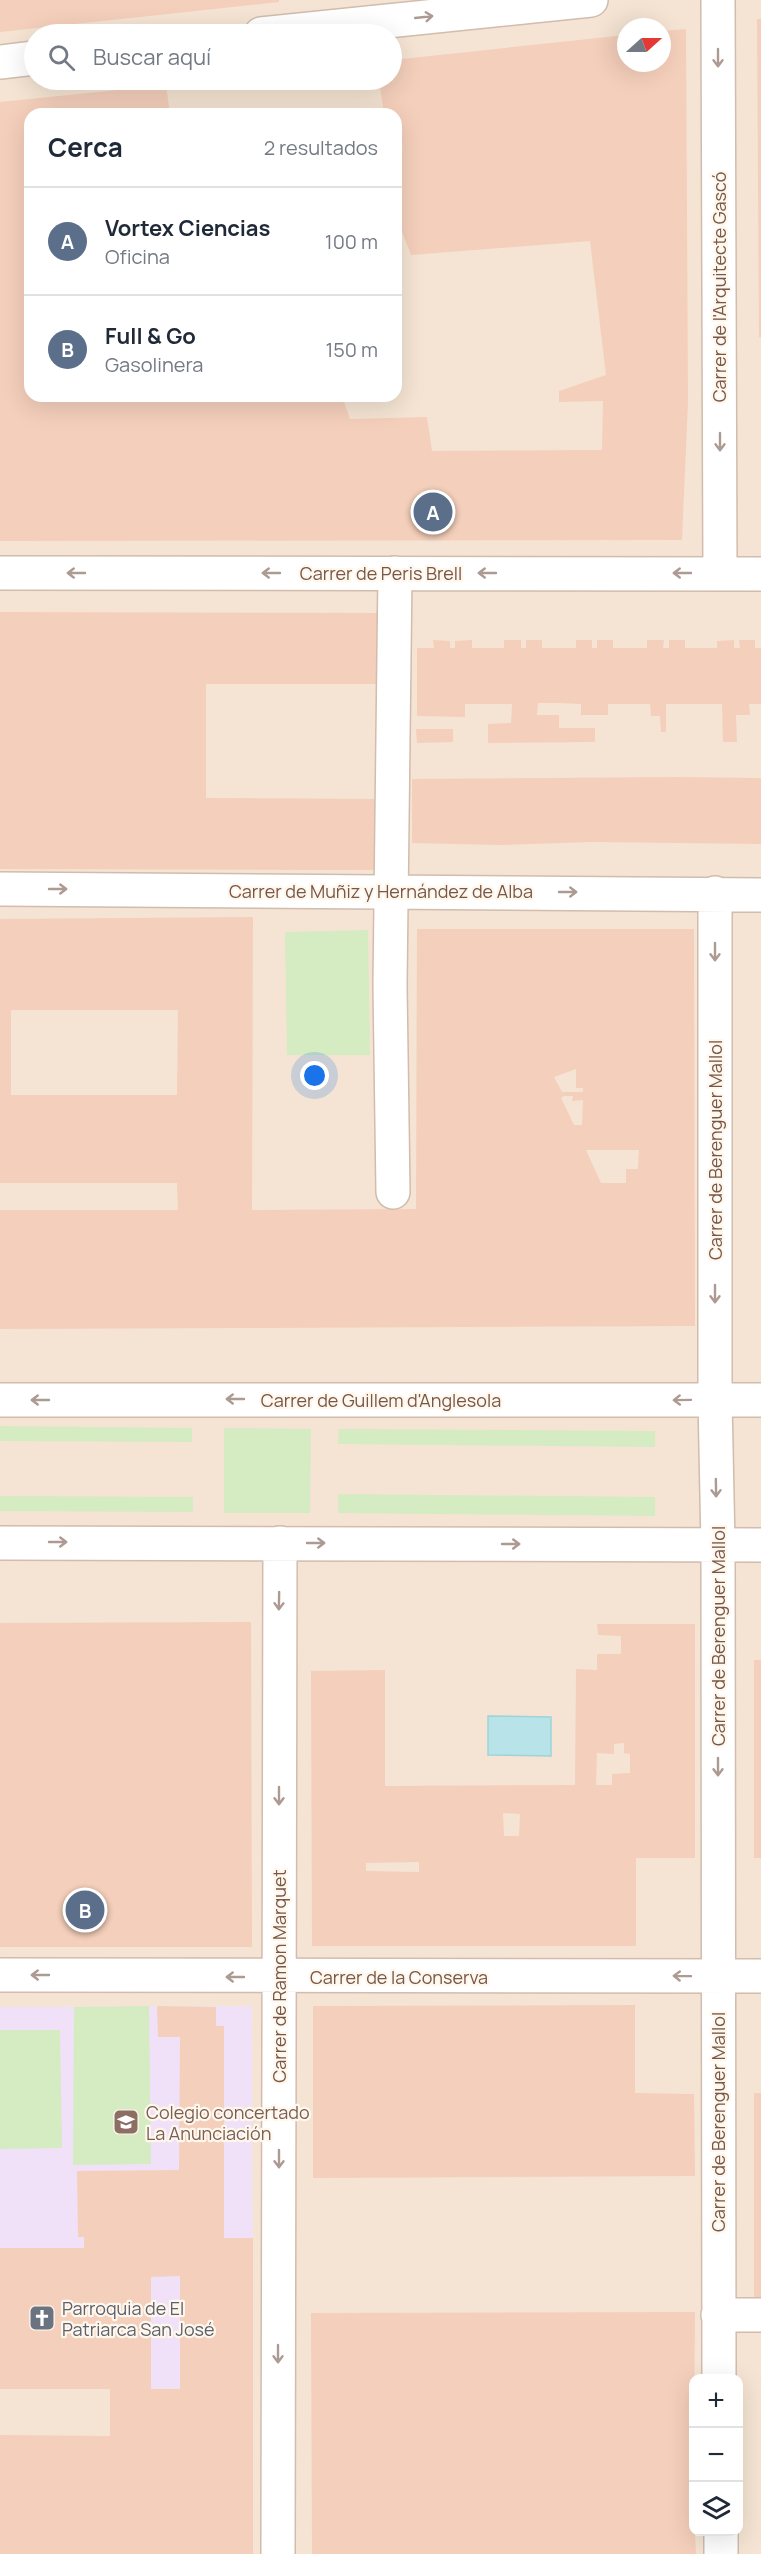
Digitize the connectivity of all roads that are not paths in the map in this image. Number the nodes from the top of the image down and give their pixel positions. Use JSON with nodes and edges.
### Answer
{"nodes":[{"id":1,"x":591,"y":0,"type":"edge"},
{"id":2,"x":718,"y":0,"type":"edge"},
{"id":3,"x":358,"y":24,"type":"edge"},
{"id":4,"x":24,"y":59,"type":"edge"},
{"id":5,"x":0,"y":62,"type":"edge"},
{"id":6,"x":0,"y":573,"type":"edge"},
{"id":7,"x":395,"y":573,"type":"junction"},
{"id":8,"x":720,"y":574,"type":"junction"},
{"id":9,"x":761,"y":574,"type":"edge"},
{"id":10,"x":0,"y":889,"type":"edge"},
{"id":11,"x":393,"y":891,"type":"junction"},
{"id":12,"x":715,"y":893,"type":"junction"},
{"id":13,"x":761,"y":895,"type":"edge"},
{"id":14,"x":393,"y":1192,"type":"dead end"},
{"id":15,"x":0,"y":1400,"type":"edge"},
{"id":16,"x":714,"y":1400,"type":"junction"},
{"id":17,"x":761,"y":1400,"type":"edge"},
{"id":18,"x":0,"y":1542,"type":"edge"},
{"id":19,"x":280,"y":1543,"type":"junction"},
{"id":20,"x":718,"y":1545,"type":"junction"},
{"id":21,"x":761,"y":1545,"type":"edge"},
{"id":22,"x":0,"y":1975,"type":"edge"},
{"id":23,"x":761,"y":1976,"type":"edge"},
{"id":24,"x":279,"y":1977,"type":"junction"},
{"id":25,"x":717,"y":1977,"type":"junction"},
{"id":26,"x":718,"y":2315,"type":"junction"},
{"id":27,"x":761,"y":2315,"type":"edge"},
{"id":28,"x":719,"y":2374,"type":"edge"},
{"id":29,"x":721,"y":2536,"type":"edge"},
{"id":30,"x":278,"y":2554,"type":"edge"},
{"id":31,"x":722,"y":2554,"type":"edge"}],
"edges":[{"from":3,"to":1,"type":"street","one_way":true},
{"from":2,"to":8,"type":"street","name":"Carrer de l'Arquitecte Gascó","one_way":true},
{"from":4,"to":5,"type":"street"},
{"from":7,"to":6,"type":"street","name":"Carrer de Peris Brell","one_way":true},
{"from":8,"to":7,"type":"street","name":"Carrer de Peris Brell","one_way":true},
{"from":7,"to":11,"type":"street"},
{"from":8,"to":9,"type":"street","name":"Carrer de Peris Brell"},
{"from":10,"to":11,"type":"street","name":"Carrer de Muñiz y Hernández de Alba","one_way":true},
{"from":11,"to":12,"type":"street","name":"Carrer de Muñiz y Hernández de Alba","one_way":true},
{"from":11,"to":14,"type":"street"},
{"from":12,"to":13,"type":"street","name":"Carrer de Muñiz y Hernández de Alba"},
{"from":12,"to":16,"type":"street","name":"Carrer de Berenguer Mallol","one_way":true},
{"from":16,"to":15,"type":"street","name":"Carrer de Guillem d'Anglesola","one_way":true},
{"from":16,"to":17,"type":"street","name":"Carrer de Guillem d'Anglesola"},
{"from":16,"to":20,"type":"street","name":"Carrer de Berenguer Mallol","one_way":true},
{"from":18,"to":19,"type":"street","one_way":true},
{"from":19,"to":20,"type":"street","one_way":true},
{"from":19,"to":24,"type":"street","name":"Carrer de Ramon Marquet","one_way":true},
{"from":20,"to":21,"type":"street"},
{"from":20,"to":25,"type":"street","name":"Carrer de Berenguer Mallol","one_way":true},
{"from":24,"to":22,"type":"street","name":"Carrer de la Conserva","one_way":true},
{"from":23,"to":25,"type":"street","name":"Carrer de la Conserva"},
{"from":25,"to":24,"type":"street","name":"Carrer de la Conserva","one_way":true},
{"from":24,"to":30,"type":"street","name":"Carrer de Ramon Marquet","one_way":true},
{"from":25,"to":26,"type":"street","name":"Carrer de Berenguer Mallol"},
{"from":26,"to":27,"type":"street"},
{"from":26,"to":28,"type":"street","name":"Carrer de Berenguer Mallol"},
{"from":29,"to":31,"type":"street"}]}
